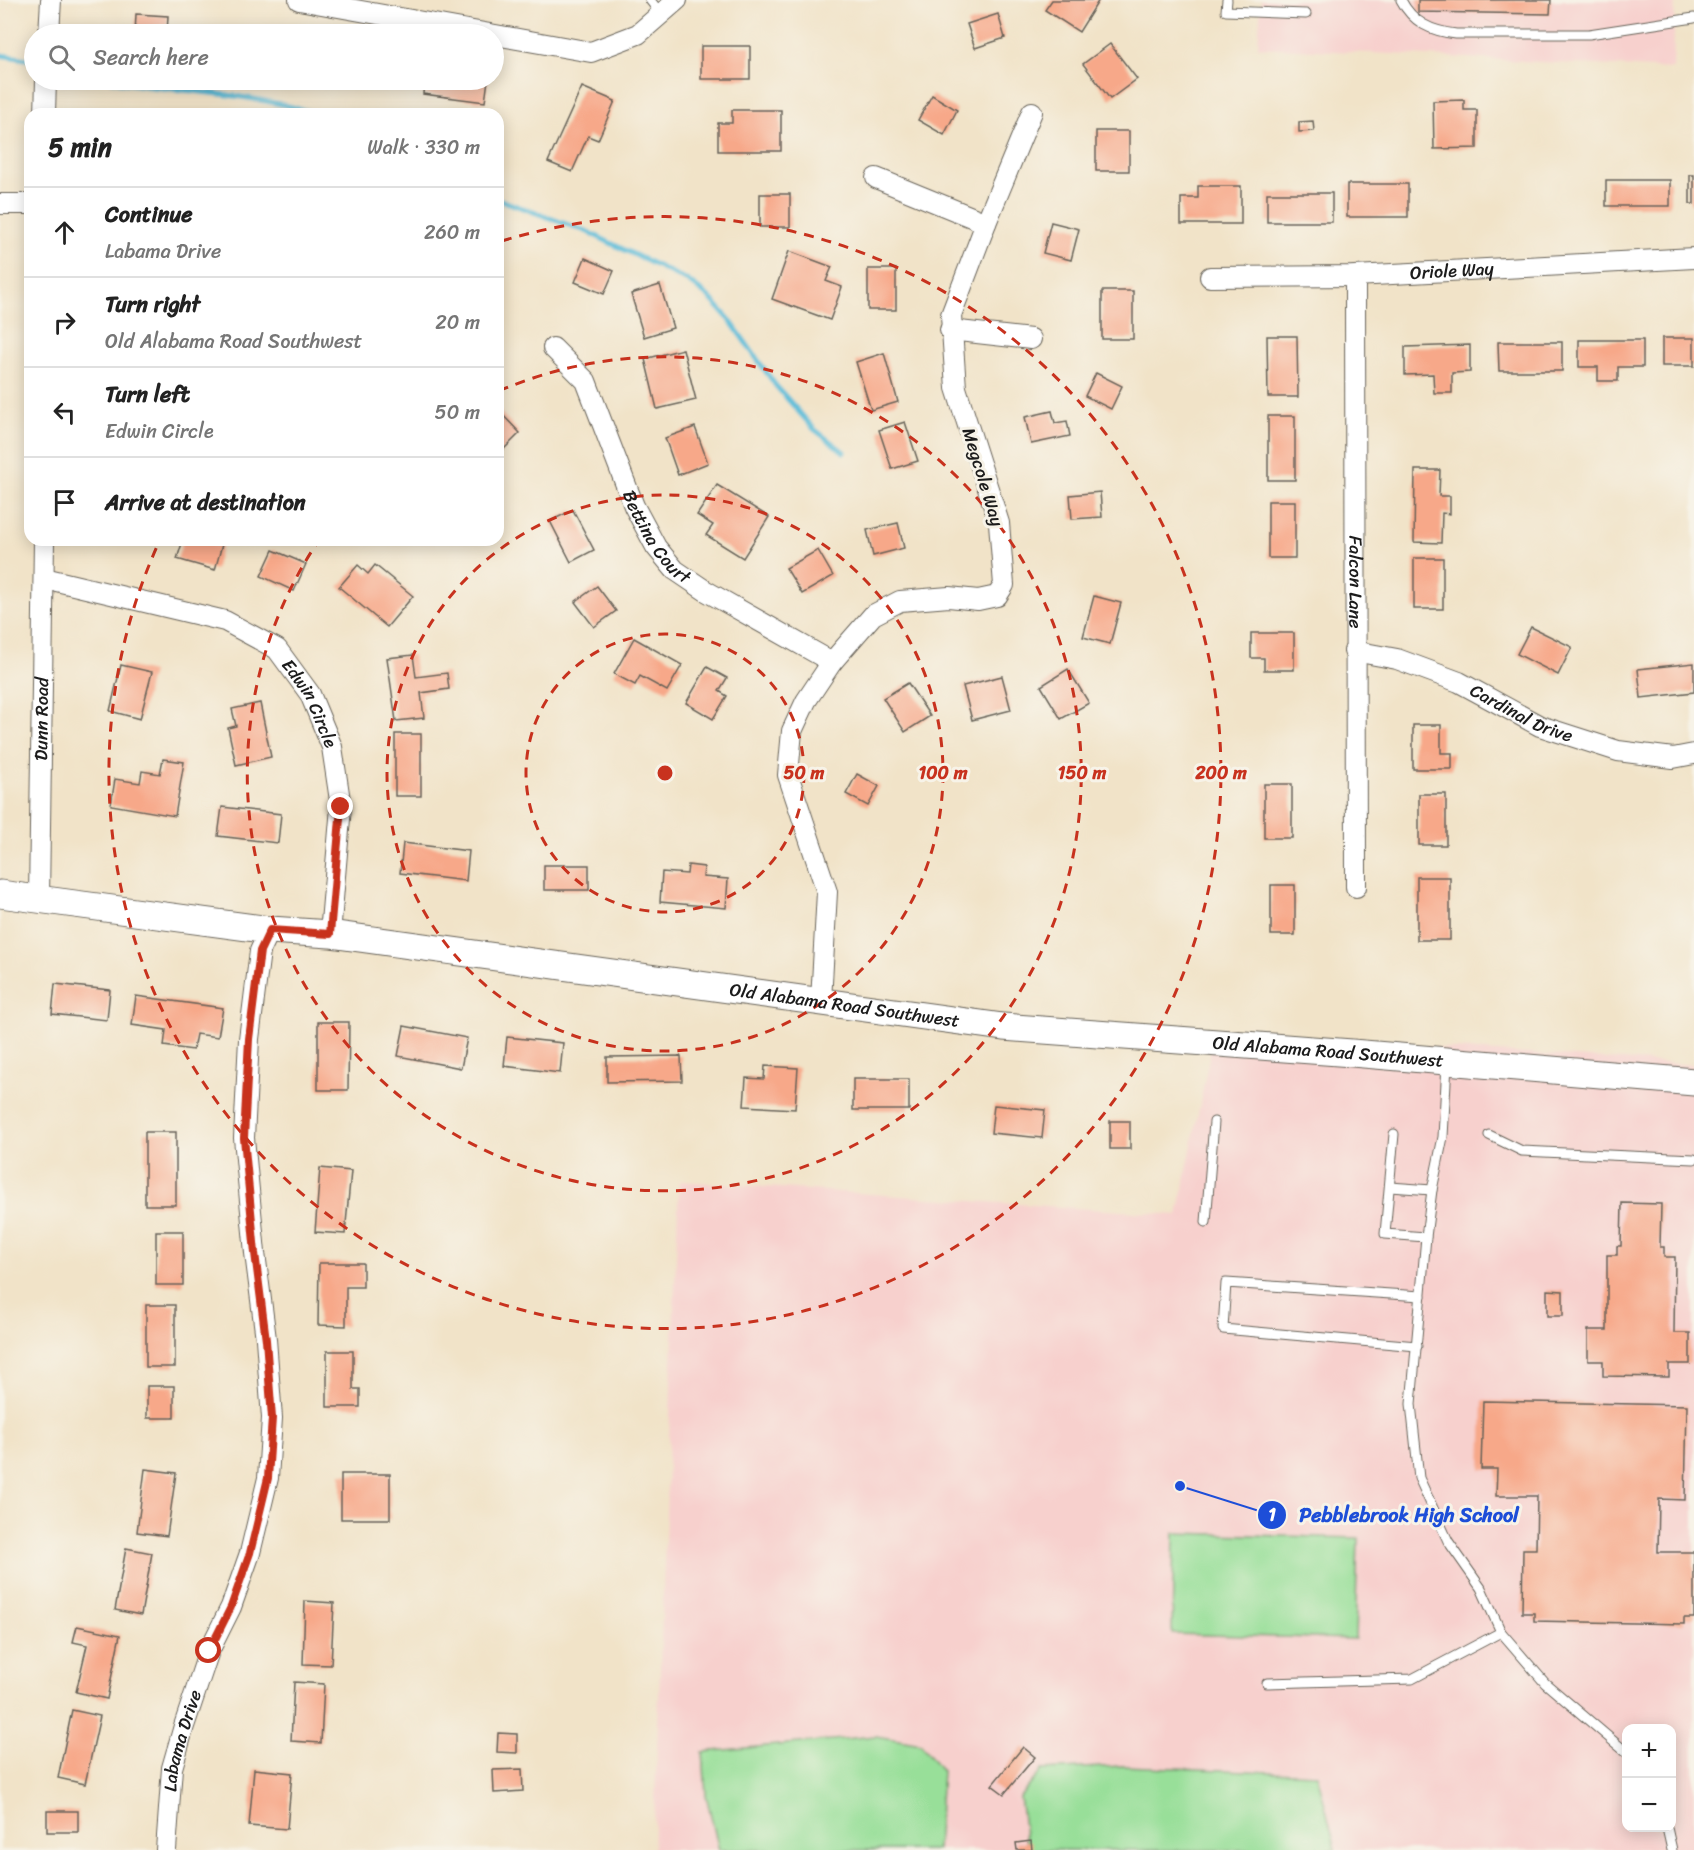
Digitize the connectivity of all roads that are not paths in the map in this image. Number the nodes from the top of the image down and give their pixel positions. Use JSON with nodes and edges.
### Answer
{"nodes":[{"id":1,"x":51,"y":0,"type":"edge"},
{"id":2,"x":299,"y":0,"type":"edge"},
{"id":3,"x":677,"y":0,"type":"edge"},
{"id":4,"x":1227,"y":0,"type":"edge"},
{"id":5,"x":1401,"y":0,"type":"edge"},
{"id":6,"x":345,"y":4,"type":"edge"},
{"id":7,"x":655,"y":7,"type":"edge"},
{"id":8,"x":1306,"y":14,"type":"dead end"},
{"id":9,"x":1694,"y":18,"type":"edge"},
{"id":10,"x":50,"y":24,"type":"edge"},
{"id":11,"x":448,"y":24,"type":"edge"},
{"id":12,"x":504,"y":35,"type":"edge"},
{"id":13,"x":46,"y":90,"type":"edge"},
{"id":14,"x":45,"y":108,"type":"edge"},
{"id":15,"x":1032,"y":112,"type":"dead end"},
{"id":16,"x":876,"y":178,"type":"dead end"},
{"id":17,"x":0,"y":204,"type":"edge"},
{"id":18,"x":24,"y":204,"type":"edge"},
{"id":19,"x":986,"y":223,"type":"junction"},
{"id":20,"x":1694,"y":258,"type":"edge"},
{"id":21,"x":1356,"y":276,"type":"junction"},
{"id":22,"x":1210,"y":277,"type":"dead end"},
{"id":23,"x":950,"y":330,"type":"junction"},
{"id":24,"x":1031,"y":339,"type":"dead end"},
{"id":25,"x":553,"y":348,"type":"dead end"},
{"id":26,"x":44,"y":546,"type":"edge"},
{"id":27,"x":44,"y":578,"type":"junction"},
{"id":28,"x":1354,"y":651,"type":"junction"},
{"id":29,"x":832,"y":662,"type":"junction"},
{"id":30,"x":1694,"y":754,"type":"edge"},
{"id":31,"x":1356,"y":887,"type":"dead end"},
{"id":32,"x":0,"y":894,"type":"edge"},
{"id":33,"x":39,"y":899,"type":"junction"},
{"id":34,"x":270,"y":930,"type":"junction"},
{"id":35,"x":330,"y":934,"type":"junction"},
{"id":36,"x":821,"y":1001,"type":"junction"},
{"id":37,"x":1447,"y":1062,"type":"junction"},
{"id":38,"x":1694,"y":1082,"type":"edge"},
{"id":39,"x":1214,"y":1122,"type":"dead end"},
{"id":40,"x":1394,"y":1134,"type":"dead end"},
{"id":41,"x":1489,"y":1135,"type":"dead end"},
{"id":42,"x":1694,"y":1159,"type":"edge"},
{"id":43,"x":1390,"y":1187,"type":"junction"},
{"id":44,"x":1432,"y":1191,"type":"junction"},
{"id":45,"x":1206,"y":1222,"type":"dead end"},
{"id":46,"x":1426,"y":1237,"type":"junction"},
{"id":47,"x":1421,"y":1296,"type":"junction"},
{"id":48,"x":1416,"y":1346,"type":"junction"},
{"id":49,"x":1501,"y":1632,"type":"junction"},
{"id":50,"x":1267,"y":1683,"type":"dead end"},
{"id":51,"x":1622,"y":1749,"type":"edge"},
{"id":52,"x":1668,"y":1832,"type":"edge"},
{"id":53,"x":166,"y":1850,"type":"edge"},
{"id":54,"x":1672,"y":1850,"type":"edge"}],
"edges":[{"from":1,"to":10,"type":"street"},
{"from":2,"to":6,"type":"street"},
{"from":3,"to":7,"type":"street"},
{"from":4,"to":8,"type":"lane"},
{"from":5,"to":9,"type":"lane"},
{"from":6,"to":11,"type":"street"},
{"from":7,"to":12,"type":"street"},
{"from":13,"to":14,"type":"street"},
{"from":15,"to":19,"type":"street","name":"Megcole Way"},
{"from":16,"to":19,"type":"street"},
{"from":17,"to":18,"type":"street"},
{"from":19,"to":23,"type":"street","name":"Megcole Way"},
{"from":20,"to":21,"type":"street","name":"Oriole Way"},
{"from":21,"to":22,"type":"street","name":"Oriole Way"},
{"from":21,"to":28,"type":"street","name":"Falcon Lane"},
{"from":23,"to":24,"type":"street"},
{"from":23,"to":29,"type":"street","name":"Megcole Way"},
{"from":25,"to":29,"type":"street","name":"Bettina Court"},
{"from":26,"to":27,"type":"street","name":"Dunn Road"},
{"from":27,"to":33,"type":"street","name":"Dunn Road"},
{"from":27,"to":35,"type":"street","name":"Edwin Circle"},
{"from":28,"to":30,"type":"street","name":"Cardinal Drive"},
{"from":28,"to":31,"type":"street","name":"Falcon Lane"},
{"from":29,"to":36,"type":"street","name":"Megcole Way"},
{"from":32,"to":33,"type":"street","name":"Old Alabama Road Southwest"},
{"from":33,"to":34,"type":"street","name":"Old Alabama Road Southwest"},
{"from":34,"to":35,"type":"street","name":"Old Alabama Road Southwest"},
{"from":34,"to":53,"type":"street","name":"Labama Drive"},
{"from":35,"to":36,"type":"street","name":"Old Alabama Road Southwest"},
{"from":36,"to":37,"type":"street","name":"Old Alabama Road Southwest"},
{"from":37,"to":38,"type":"street","name":"Old Alabama Road Southwest"},
{"from":37,"to":44,"type":"lane"},
{"from":39,"to":45,"type":"lane"},
{"from":40,"to":43,"type":"lane"},
{"from":41,"to":42,"type":"lane"},
{"from":43,"to":44,"type":"lane"},
{"from":43,"to":46,"type":"lane"},
{"from":44,"to":46,"type":"lane"},
{"from":46,"to":47,"type":"lane"},
{"from":47,"to":48,"type":"lane"},
{"from":47,"to":48,"type":"lane"},
{"from":48,"to":49,"type":"lane"},
{"from":49,"to":50,"type":"lane"},
{"from":49,"to":51,"type":"lane"},
{"from":52,"to":54,"type":"lane"}]}
